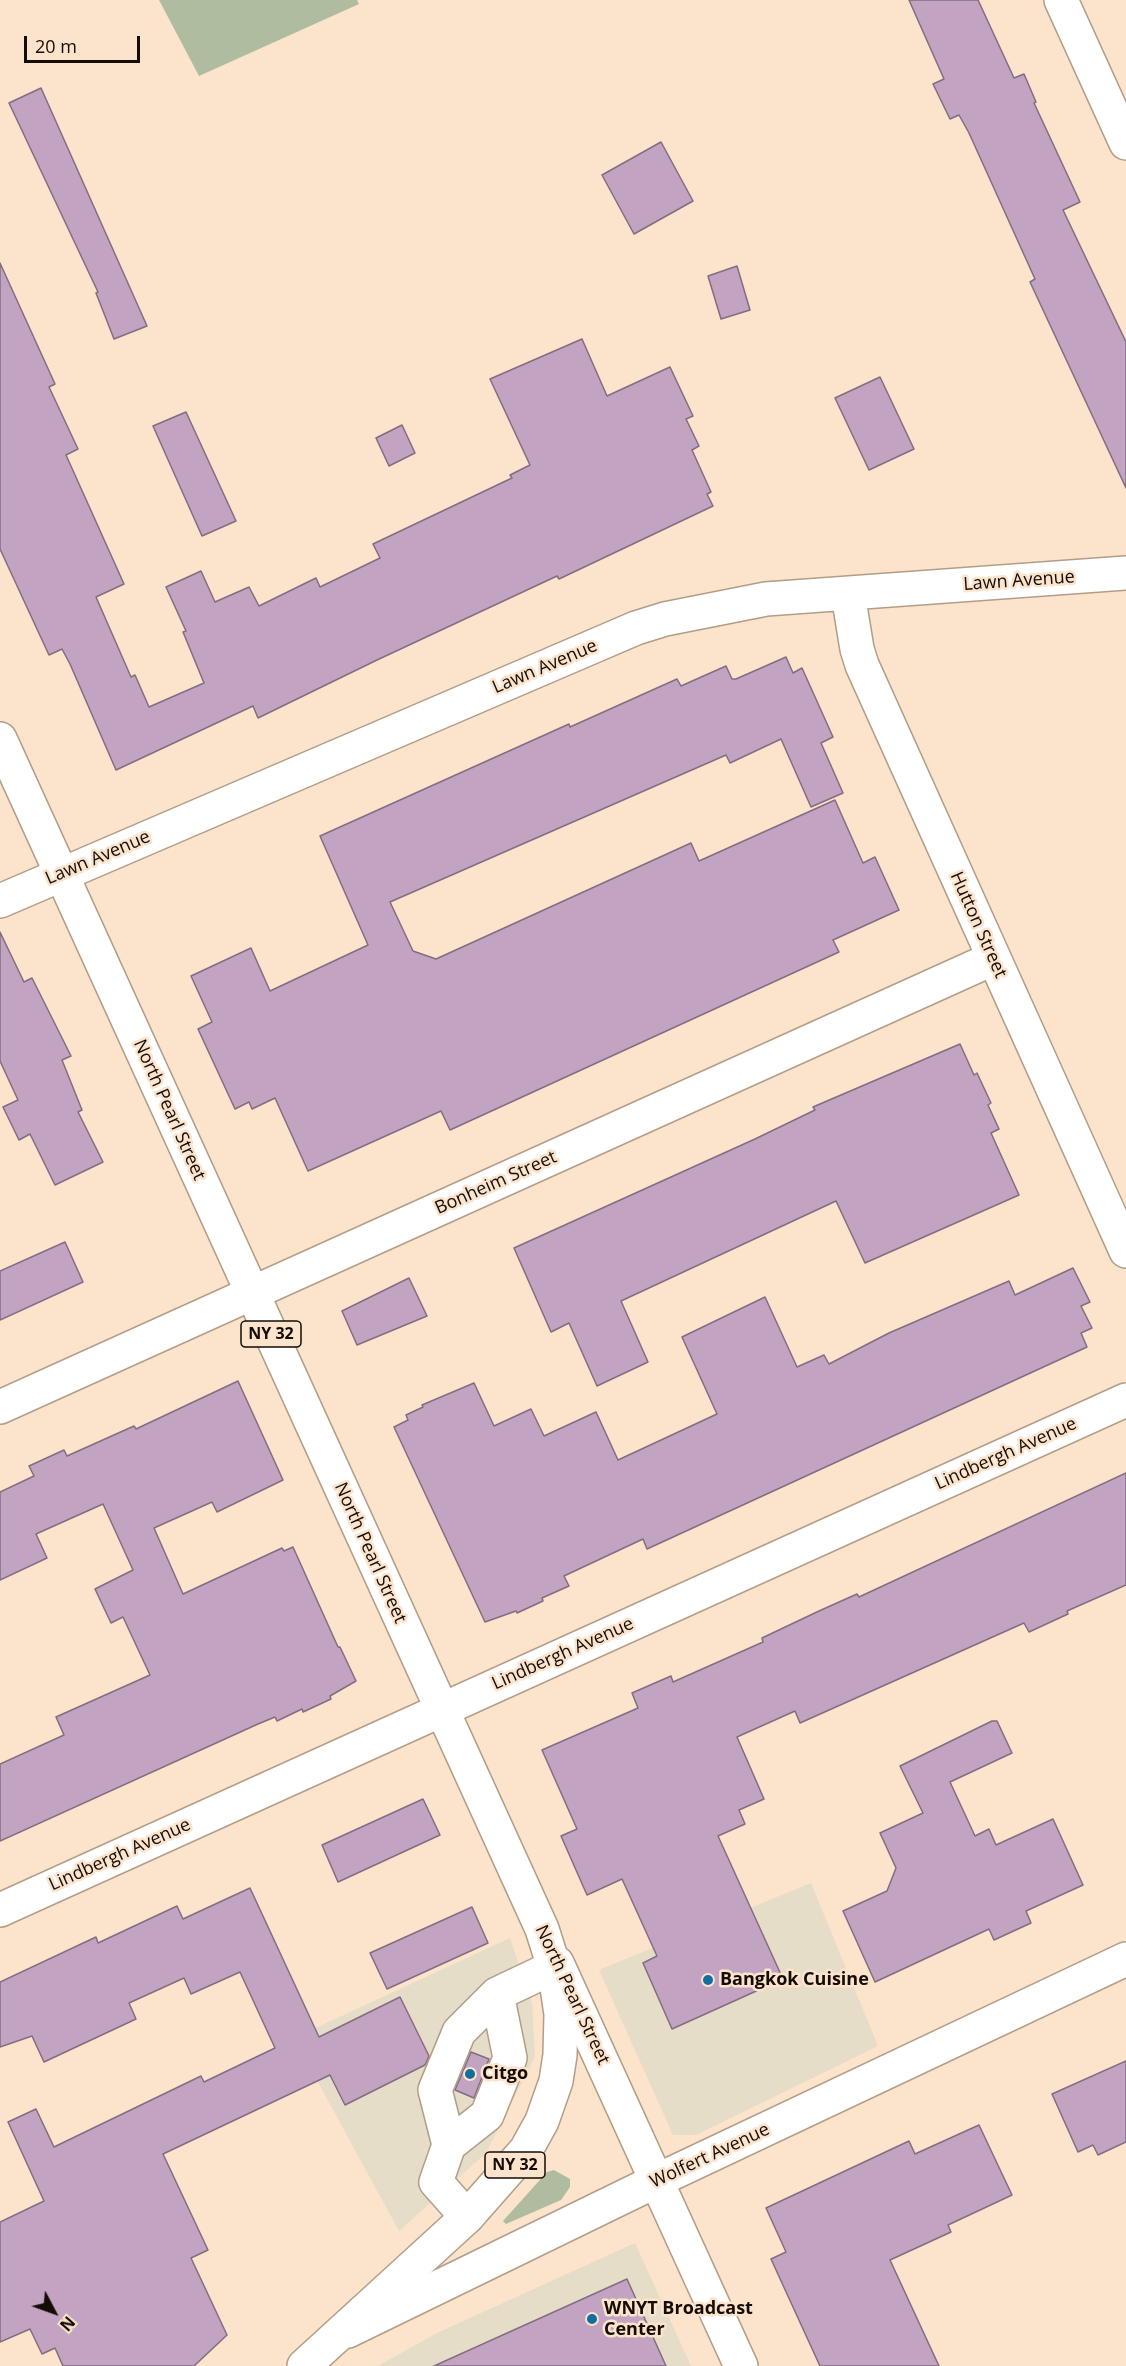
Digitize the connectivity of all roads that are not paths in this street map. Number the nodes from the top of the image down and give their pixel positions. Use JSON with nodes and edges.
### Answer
{"nodes":[{"id":1,"x":1062,"y":0,"type":"edge"},
{"id":2,"x":1126,"y":143,"type":"edge"},
{"id":3,"x":1126,"y":573,"type":"edge"},
{"id":4,"x":848,"y":594,"type":"junction"},
{"id":5,"x":0,"y":739,"type":"edge"},
{"id":6,"x":61,"y":873,"type":"junction"},
{"id":7,"x":0,"y":901,"type":"edge"},
{"id":8,"x":993,"y":959,"type":"junction"},
{"id":9,"x":1126,"y":1251,"type":"edge"},
{"id":10,"x":252,"y":1293,"type":"junction"},
{"id":11,"x":1126,"y":1400,"type":"edge"},
{"id":12,"x":0,"y":1407,"type":"edge"},
{"id":13,"x":442,"y":1709,"type":"junction"},
{"id":14,"x":0,"y":1910,"type":"edge"},
{"id":15,"x":542,"y":1929,"type":"junction"},
{"id":16,"x":1126,"y":1959,"type":"edge"},
{"id":17,"x":554,"y":1967,"type":"junction"},
{"id":18,"x":497,"y":1994,"type":"junction"},
{"id":19,"x":450,"y":2145,"type":"junction"},
{"id":20,"x":656,"y":2181,"type":"junction"},
{"id":21,"x":467,"y":2217,"type":"junction"},
{"id":22,"x":335,"y":2337,"type":"junction"},
{"id":23,"x":304,"y":2366,"type":"edge"},
{"id":24,"x":741,"y":2366,"type":"edge"}],
"edges":[{"from":1,"to":2,"type":"street"},
{"from":3,"to":4,"type":"street","name":"Lawn Avenue"},
{"from":4,"to":6,"type":"street","name":"Lawn Avenue"},
{"from":4,"to":8,"type":"street","name":"Hutton Street"},
{"from":5,"to":6,"type":"street","name":"North Pearl Street","number":"NY 32"},
{"from":6,"to":7,"type":"street","name":"Lawn Avenue"},
{"from":6,"to":10,"type":"street","name":"North Pearl Street","number":"NY 32"},
{"from":8,"to":9,"type":"street","name":"Hutton Street"},
{"from":8,"to":10,"type":"street","name":"Bonheim Street"},
{"from":10,"to":12,"type":"street","name":"Bonheim Street"},
{"from":10,"to":13,"type":"street","name":"North Pearl Street","number":"NY 32"},
{"from":11,"to":13,"type":"street","name":"Lindbergh Avenue"},
{"from":13,"to":14,"type":"street","name":"Lindbergh Avenue"},
{"from":13,"to":15,"type":"street","name":"North Pearl Street","number":"NY 32"},
{"from":15,"to":17,"type":"street","number":"NY 32"},
{"from":15,"to":20,"type":"street","name":"North Pearl Street"},
{"from":16,"to":20,"type":"street","name":"Wolfert Avenue"},
{"from":17,"to":18,"type":"street"},
{"from":17,"to":21,"type":"street","number":"NY 32"},
{"from":18,"to":19,"type":"street"},
{"from":18,"to":19,"type":"street"},
{"from":19,"to":21,"type":"street"},
{"from":20,"to":22,"type":"street","name":"Wolfert Avenue"},
{"from":20,"to":24,"type":"street","name":"North Pearl Street"},
{"from":21,"to":22,"type":"street","number":"NY 32"},
{"from":22,"to":23,"type":"street","name":"Wolfert Avenue","number":"NY 32"}]}
